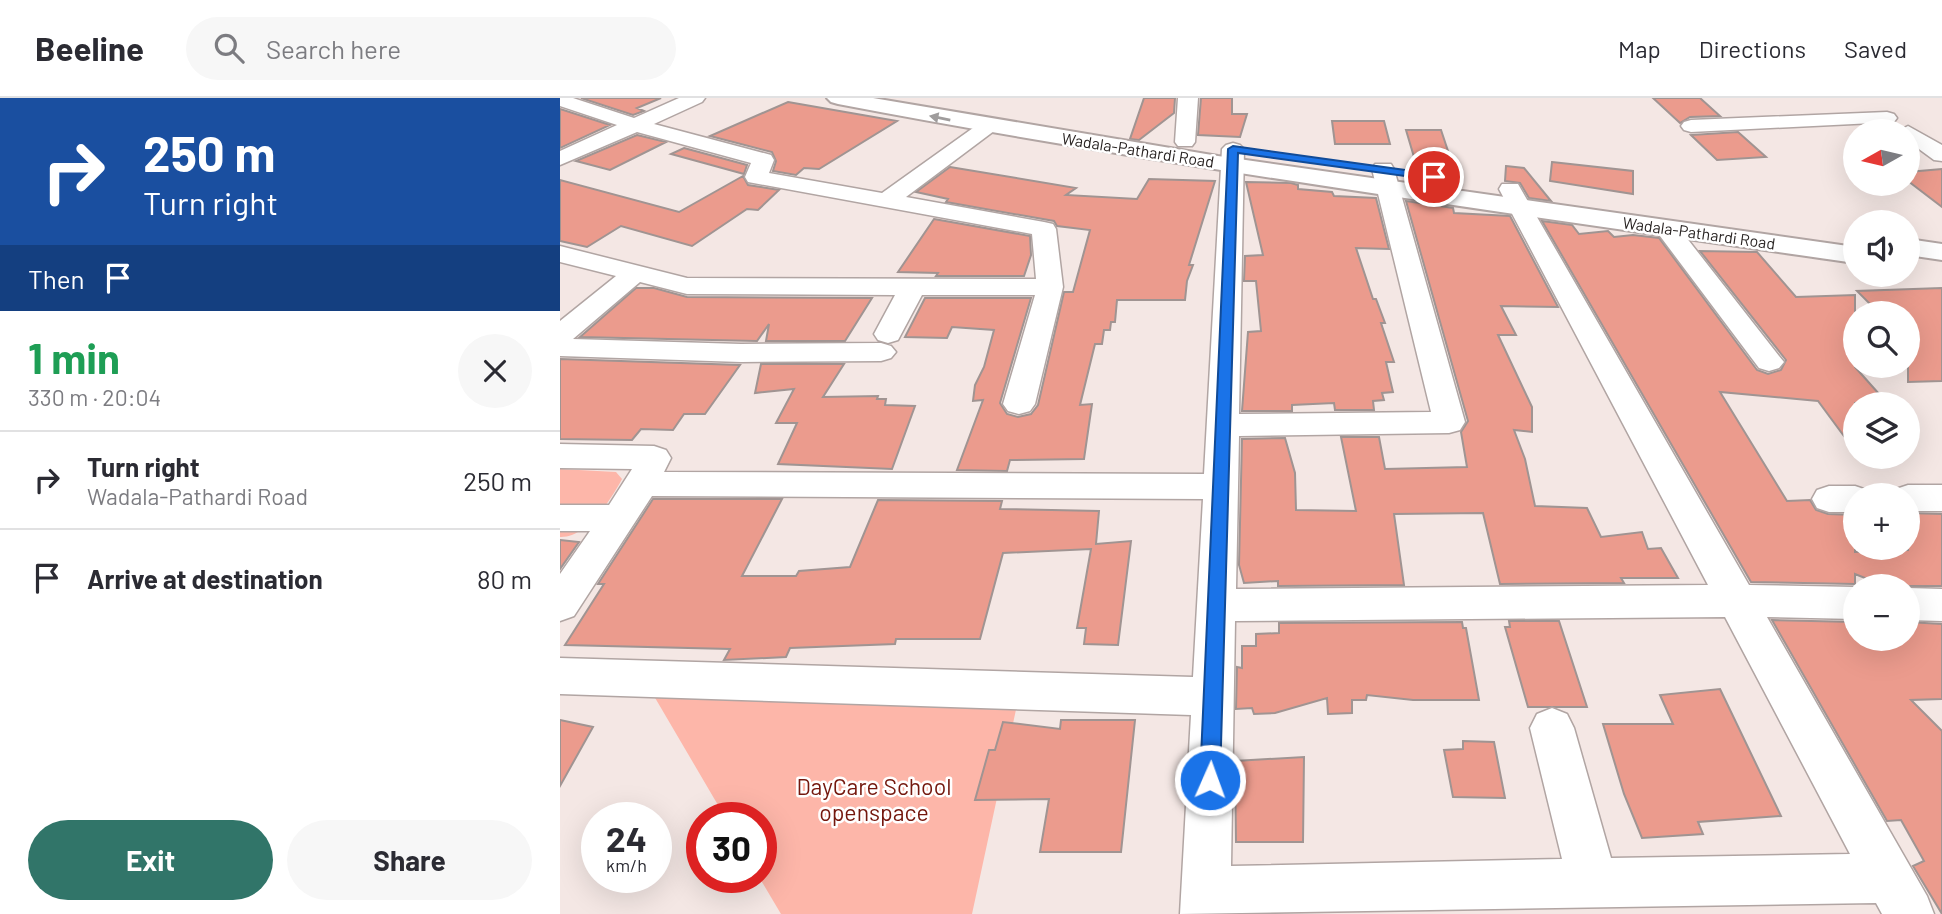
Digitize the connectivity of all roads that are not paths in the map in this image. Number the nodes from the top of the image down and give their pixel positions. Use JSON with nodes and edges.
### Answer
{"nodes":[{"id":1,"x":695,"y":98,"type":"edge"},
{"id":2,"x":838,"y":98,"type":"edge"},
{"id":3,"x":934,"y":98,"type":"edge"},
{"id":4,"x":1188,"y":98,"type":"edge"},
{"id":5,"x":1859,"y":98,"type":"edge"},
{"id":6,"x":560,"y":100,"type":"edge"},
{"id":7,"x":584,"y":108,"type":"junction"},
{"id":8,"x":560,"y":117,"type":"edge"},
{"id":9,"x":1887,"y":118,"type":"joint"},
{"id":10,"x":636,"y":125,"type":"junction"},
{"id":11,"x":1691,"y":126,"type":"dead end"},
{"id":12,"x":987,"y":127,"type":"junction"},
{"id":13,"x":1920,"y":141,"type":"edge"},
{"id":14,"x":1185,"y":142,"type":"junction"},
{"id":15,"x":1942,"y":155,"type":"edge"},
{"id":16,"x":1233,"y":157,"type":"junction"},
{"id":17,"x":560,"y":159,"type":"edge"},
{"id":18,"x":1385,"y":178,"type":"junction"},
{"id":19,"x":1515,"y":199,"type":"junction"},
{"id":20,"x":886,"y":201,"type":"junction"},
{"id":21,"x":1666,"y":228,"type":"junction"},
{"id":22,"x":1843,"y":238,"type":"edge"},
{"id":23,"x":1920,"y":249,"type":"edge"},
{"id":24,"x":1942,"y":252,"type":"edge"},
{"id":25,"x":1843,"y":253,"type":"edge"},
{"id":26,"x":560,"y":254,"type":"edge"},
{"id":27,"x":1920,"y":265,"type":"edge"},
{"id":28,"x":1942,"y":268,"type":"edge"},
{"id":29,"x":635,"y":273,"type":"junction"},
{"id":30,"x":912,"y":287,"type":"junction"},
{"id":31,"x":1050,"y":287,"type":"junction"},
{"id":32,"x":560,"y":335,"type":"edge"},
{"id":33,"x":560,"y":347,"type":"edge"},
{"id":34,"x":1769,"y":362,"type":"dead end"},
{"id":35,"x":1019,"y":404,"type":"dead end"},
{"id":36,"x":1224,"y":425,"type":"junction"},
{"id":37,"x":560,"y":456,"type":"edge"},
{"id":38,"x":642,"y":484,"type":"junction"},
{"id":39,"x":1220,"y":487,"type":"junction"},
{"id":40,"x":1920,"y":498,"type":"edge"},
{"id":41,"x":1942,"y":498,"type":"edge"},
{"id":42,"x":560,"y":518,"type":"edge"},
{"id":43,"x":618,"y":518,"type":"junction"},
{"id":44,"x":1736,"y":601,"type":"junction"},
{"id":45,"x":1843,"y":603,"type":"edge"},
{"id":46,"x":1920,"y":604,"type":"edge"},
{"id":47,"x":560,"y":605,"type":"edge"},
{"id":48,"x":1216,"y":605,"type":"junction"},
{"id":49,"x":1942,"y":605,"type":"edge"},
{"id":50,"x":560,"y":676,"type":"edge"},
{"id":51,"x":1213,"y":698,"type":"junction"},
{"id":52,"x":1552,"y":727,"type":"dead end"},
{"id":53,"x":1574,"y":894,"type":"edge"},
{"id":54,"x":1899,"y":896,"type":"edge"},
{"id":55,"x":1205,"y":902,"type":"edge"}],
"edges":[{"from":1,"to":10,"type":"street"},
{"from":12,"to":2,"type":"main road","name":"Wadala-Pathardi Road","one_way":true},
{"from":3,"to":14,"type":"main road","name":"Wadala-Pathardi Road"},
{"from":4,"to":14,"type":"street"},
{"from":5,"to":9,"type":"street"},
{"from":6,"to":7,"type":"street"},
{"from":7,"to":8,"type":"street"},
{"from":7,"to":10,"type":"street"},
{"from":9,"to":11,"type":"street"},
{"from":10,"to":17,"type":"street"},
{"from":10,"to":20,"type":"street"},
{"from":12,"to":16,"type":"main road","name":"Wadala-Pathardi Road"},
{"from":12,"to":20,"type":"street"},
{"from":13,"to":15,"type":"street"},
{"from":14,"to":16,"type":"main road","name":"Wadala-Pathardi Road"},
{"from":16,"to":18,"type":"main road","name":"Wadala-Pathardi Road"},
{"from":16,"to":36,"type":"street"},
{"from":18,"to":19,"type":"main road","name":"Wadala-Pathardi Road"},
{"from":18,"to":36,"type":"street"},
{"from":19,"to":21,"type":"main road","name":"Wadala-Pathardi Road"},
{"from":19,"to":22,"type":"main road","name":"Wadala-Pathardi Road"},
{"from":19,"to":44,"type":"street"},
{"from":20,"to":31,"type":"street"},
{"from":21,"to":25,"type":"main road","name":"Wadala-Pathardi Road"},
{"from":21,"to":34,"type":"street"},
{"from":23,"to":24,"type":"main road"},
{"from":26,"to":29,"type":"street"},
{"from":27,"to":28,"type":"main road"},
{"from":29,"to":30,"type":"street"},
{"from":29,"to":32,"type":"street"},
{"from":30,"to":31,"type":"street"},
{"from":30,"to":33,"type":"street"},
{"from":31,"to":35,"type":"street"},
{"from":36,"to":39,"type":"street"},
{"from":37,"to":38,"type":"street"},
{"from":38,"to":39,"type":"street"},
{"from":38,"to":43,"type":"street"},
{"from":39,"to":48,"type":"street"},
{"from":40,"to":41,"type":"street"},
{"from":42,"to":43,"type":"street"},
{"from":43,"to":47,"type":"street"},
{"from":44,"to":45,"type":"street"},
{"from":44,"to":48,"type":"street"},
{"from":44,"to":54,"type":"street"},
{"from":46,"to":49,"type":"street"},
{"from":48,"to":51,"type":"street"},
{"from":50,"to":51,"type":"street"},
{"from":51,"to":55,"type":"street"},
{"from":52,"to":53,"type":"street"},
{"from":53,"to":54,"type":"street"},
{"from":53,"to":55,"type":"street"}]}
